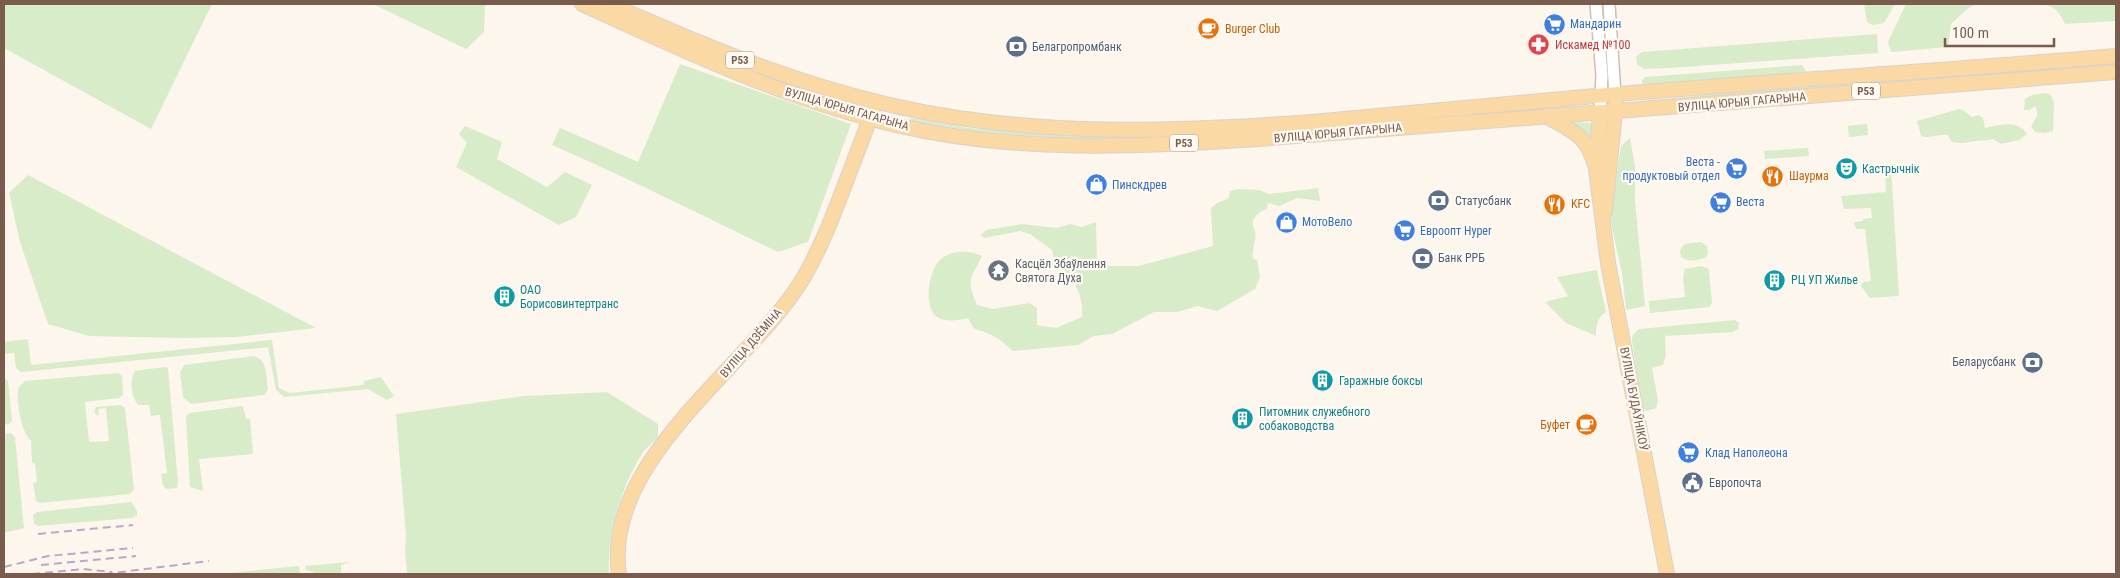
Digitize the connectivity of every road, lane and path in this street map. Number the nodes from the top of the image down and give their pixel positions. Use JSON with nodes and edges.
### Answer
{"nodes":[{"id":1,"x":582,"y":4,"type":"edge"},
{"id":2,"x":610,"y":4,"type":"edge"},
{"id":3,"x":1596,"y":4,"type":"edge"},
{"id":4,"x":1609,"y":4,"type":"edge"},
{"id":5,"x":2116,"y":56,"type":"edge"},
{"id":6,"x":2116,"y":72,"type":"edge"},
{"id":7,"x":1616,"y":95,"type":"junction"},
{"id":8,"x":1601,"y":96,"type":"junction"},
{"id":9,"x":876,"y":101,"type":"junction"},
{"id":10,"x":1616,"y":111,"type":"junction"},
{"id":11,"x":1600,"y":112,"type":"junction"},
{"id":12,"x":1545,"y":116,"type":"junction"},
{"id":13,"x":871,"y":117,"type":"junction"},
{"id":14,"x":1596,"y":169,"type":"junction"},
{"id":15,"x":1603,"y":224,"type":"junction"},
{"id":16,"x":619,"y":574,"type":"edge"},
{"id":17,"x":1667,"y":574,"type":"edge"}],
"edges":[{"from":1,"to":13,"type":"main road","name":"ВУЛІЦА ЮРЫЯ ГАГАРЫНА","number":"Р53"},
{"from":2,"to":9,"type":"main road","name":"ВУЛІЦА ЮРЫЯ ГАГАРЫНА","number":"Р53"},
{"from":3,"to":8,"type":"street","name":"ВУЛІЦА БУДАЎНІКОЎ"},
{"from":4,"to":7,"type":"street","name":"ВУЛІЦА БУДАЎНІКОЎ"},
{"from":5,"to":7,"type":"main road","name":"ВУЛІЦА ЮРЫЯ ГАГАРЫНА","number":"Р53"},
{"from":6,"to":10,"type":"main road","name":"ВУЛІЦА ЮРЫЯ ГАГАРЫНА","number":"Р53"},
{"from":7,"to":8,"type":"main road","name":"ВУЛІЦА ЮРЫЯ ГАГАРЫНА","number":"Р53"},
{"from":7,"to":10,"type":"main road","name":"ВУЛІЦА БУДАЎНІКОЎ"},
{"from":8,"to":9,"type":"main road","name":"ВУЛІЦА ЮРЫЯ ГАГАРЫНА","number":"Р53"},
{"from":8,"to":11,"type":"street","name":"ВУЛІЦА БУДАЎНІКОЎ"},
{"from":9,"to":13,"type":"main road","name":"ВУЛІЦА ДЗЁМІНА"},
{"from":10,"to":11,"type":"main road","name":"ВУЛІЦА ЮРЫЯ ГАГАРЫНА","number":"Р53"},
{"from":10,"to":15,"type":"main road","name":"ВУЛІЦА БУДАЎНІКОЎ"},
{"from":11,"to":12,"type":"main road","name":"ВУЛІЦА ЮРЫЯ ГАГАРЫНА","number":"Р53"},
{"from":11,"to":14,"type":"main road","name":"ВУЛІЦА БУДАЎНІКОЎ"},
{"from":12,"to":13,"type":"main road","name":"ВУЛІЦА ЮРЫЯ ГАГАРЫНА","number":"Р53"},
{"from":12,"to":14,"type":"main road"},
{"from":13,"to":16,"type":"main road","name":"ВУЛІЦА ДЗЁМІНА"},
{"from":14,"to":15,"type":"main road","name":"ВУЛІЦА БУДАЎНІКОЎ"},
{"from":15,"to":17,"type":"main road","name":"ВУЛІЦА БУДАЎНІКОЎ"}]}
